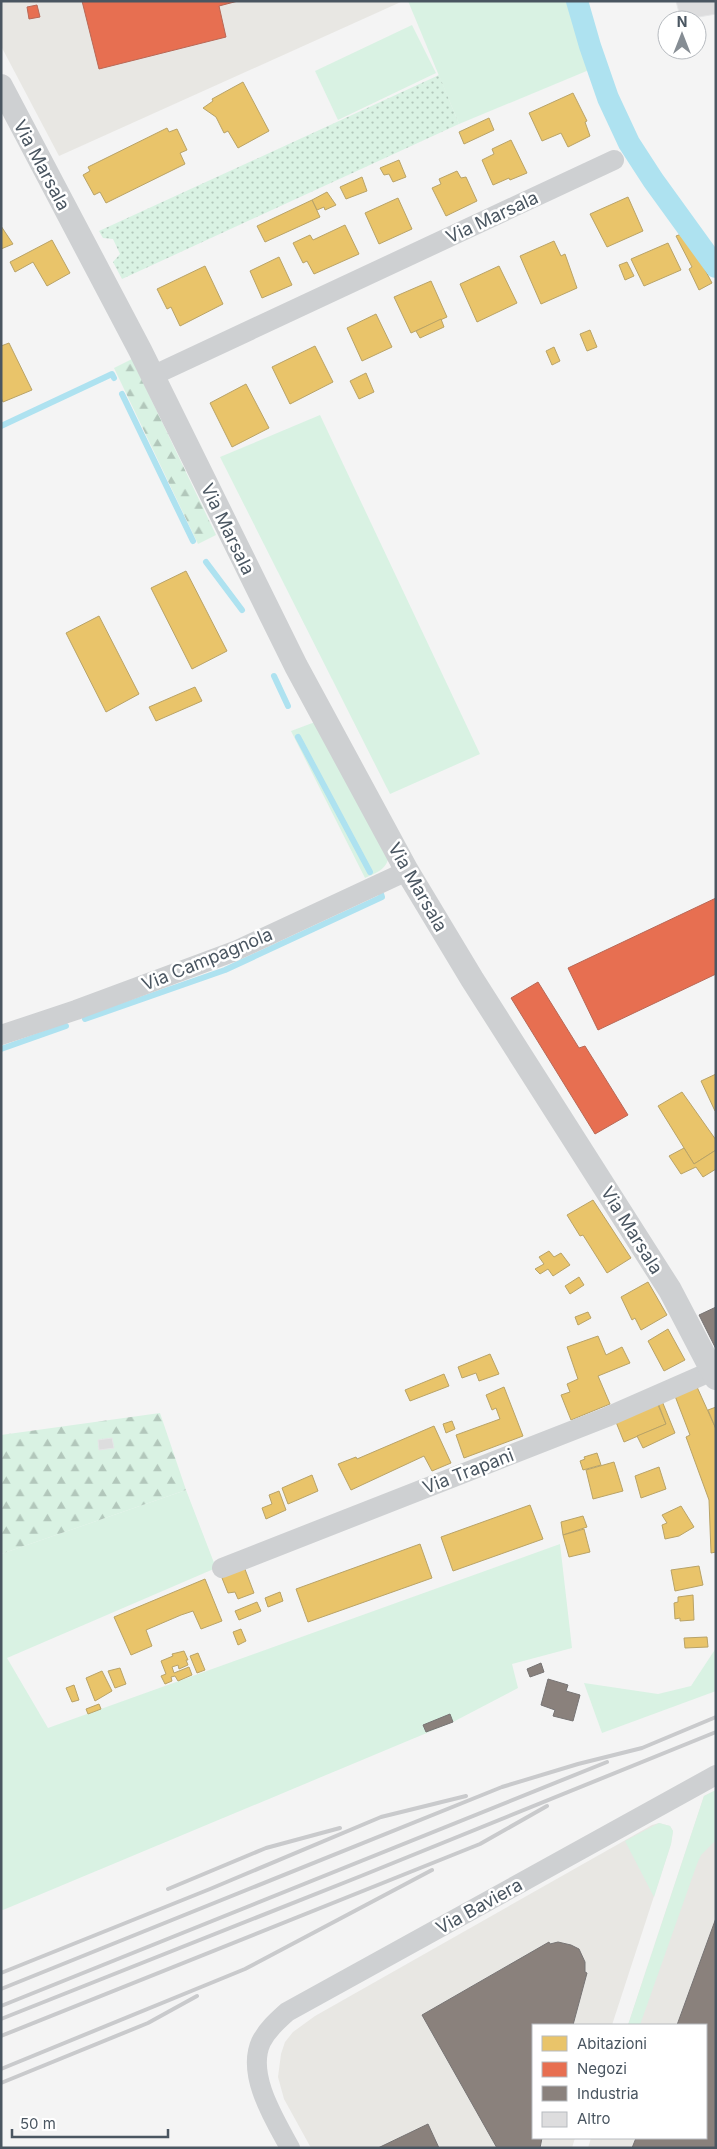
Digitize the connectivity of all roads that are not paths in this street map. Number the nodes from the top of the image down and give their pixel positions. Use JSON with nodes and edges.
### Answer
{"nodes":[{"id":1,"x":1,"y":86,"type":"edge"},
{"id":2,"x":614,"y":160,"type":"dead end"},
{"id":3,"x":152,"y":376,"type":"junction"},
{"id":4,"x":407,"y":871,"type":"junction"},
{"id":5,"x":1,"y":1034,"type":"edge"},
{"id":6,"x":714,"y":1375,"type":"edge"},
{"id":7,"x":222,"y":1568,"type":"dead end"},
{"id":8,"x":716,"y":1775,"type":"edge"},
{"id":9,"x":290,"y":2148,"type":"edge"}],
"edges":[{"from":1,"to":3,"type":"street","name":"Via Marsala"},
{"from":2,"to":3,"type":"street","name":"Via Marsala"},
{"from":3,"to":4,"type":"street","name":"Via Marsala"},
{"from":4,"to":5,"type":"street","name":"Via Campagnola"},
{"from":4,"to":6,"type":"street","name":"Via Marsala"},
{"from":6,"to":7,"type":"street","name":"Via Trapani"},
{"from":8,"to":9,"type":"street","name":"Via Baviera"}]}
